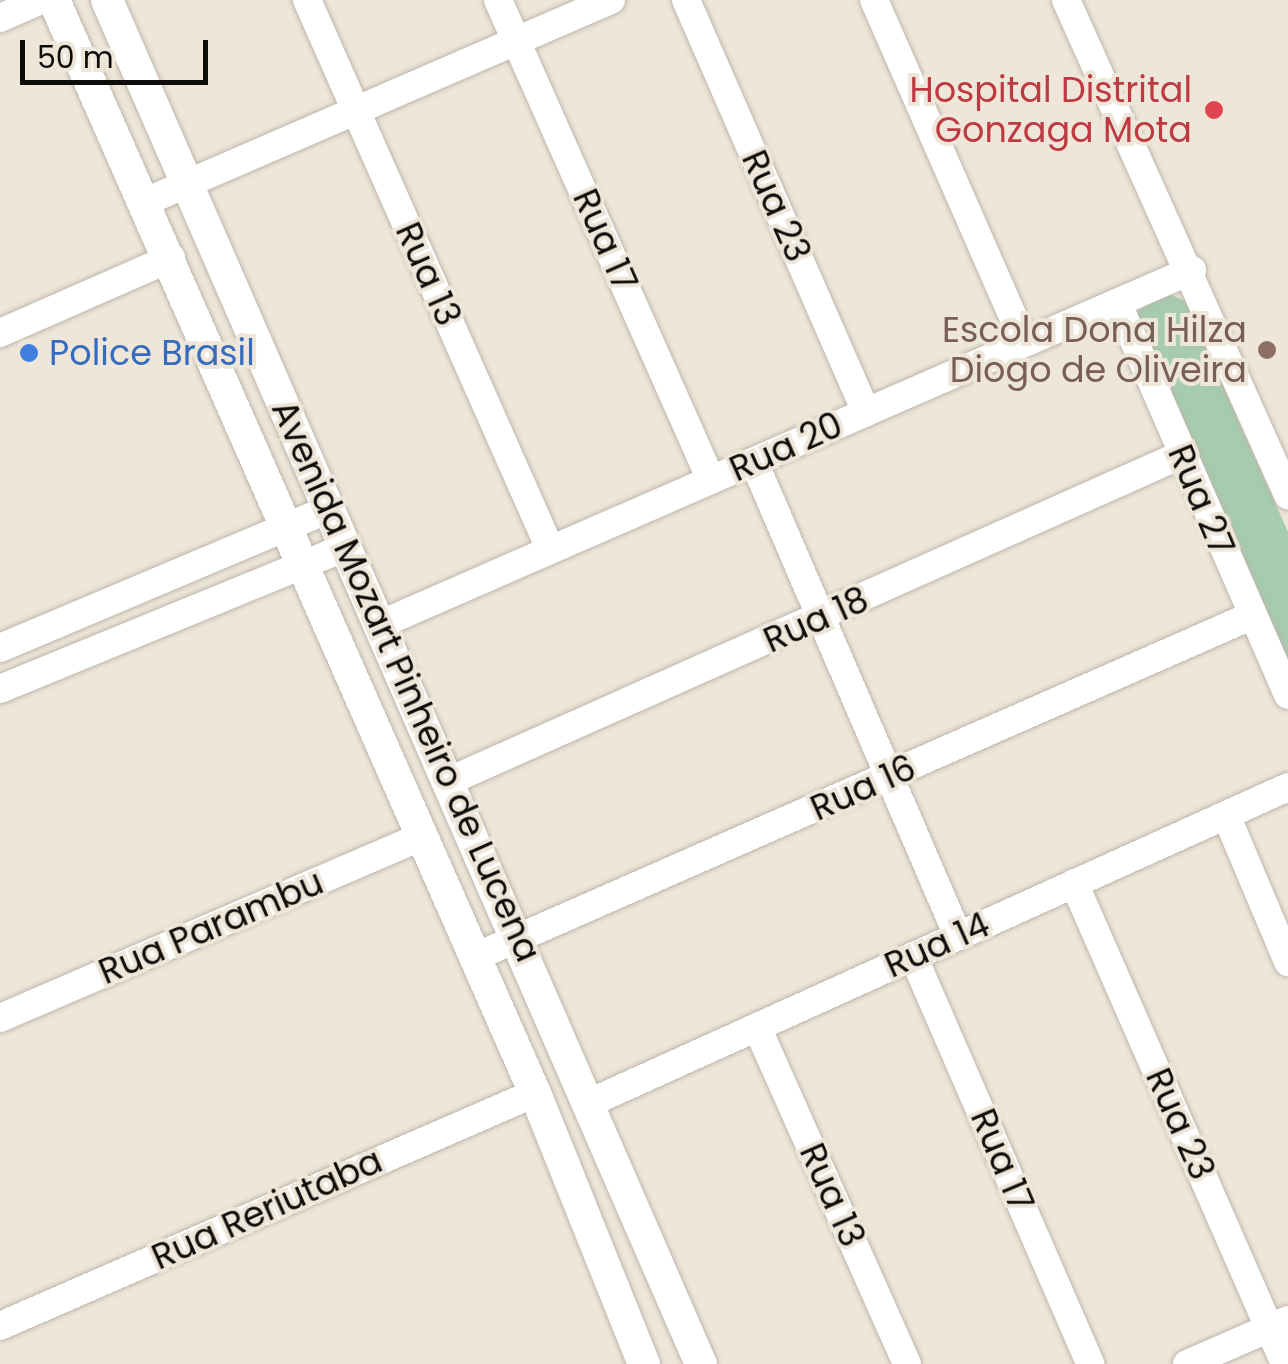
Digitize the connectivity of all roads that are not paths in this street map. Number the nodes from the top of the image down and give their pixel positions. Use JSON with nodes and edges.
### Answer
{"nodes":[{"id":1,"x":41,"y":0,"type":"edge"},
{"id":2,"x":54,"y":0,"type":"edge"},
{"id":3,"x":107,"y":0,"type":"edge"},
{"id":4,"x":307,"y":0,"type":"edge"},
{"id":5,"x":498,"y":0,"type":"edge"},
{"id":6,"x":611,"y":0,"type":"edge"},
{"id":7,"x":686,"y":0,"type":"edge"},
{"id":8,"x":874,"y":0,"type":"edge"},
{"id":9,"x":1066,"y":0,"type":"edge"},
{"id":10,"x":0,"y":18,"type":"edge"},
{"id":11,"x":518,"y":44,"type":"junction"},
{"id":12,"x":357,"y":114,"type":"junction"},
{"id":13,"x":188,"y":184,"type":"junction"},
{"id":14,"x":146,"y":202,"type":"junction"},
{"id":15,"x":171,"y":258,"type":"junction"},
{"id":16,"x":1192,"y":270,"type":"junction"},
{"id":17,"x":1118,"y":304,"type":"junction"},
{"id":18,"x":0,"y":334,"type":"edge"},
{"id":19,"x":1024,"y":342,"type":"junction"},
{"id":20,"x":866,"y":412,"type":"junction"},
{"id":21,"x":1181,"y":456,"type":"junction"},
{"id":22,"x":754,"y":462,"type":"junction"},
{"id":23,"x":711,"y":480,"type":"junction"},
{"id":24,"x":1288,"y":495,"type":"edge"},
{"id":25,"x":329,"y":509,"type":"junction"},
{"id":26,"x":285,"y":529,"type":"junction"},
{"id":27,"x":346,"y":547,"type":"junction"},
{"id":28,"x":550,"y":548,"type":"junction"},
{"id":29,"x":301,"y":564,"type":"junction"},
{"id":30,"x":1251,"y":616,"type":"junction"},
{"id":31,"x":822,"y":618,"type":"junction"},
{"id":32,"x":381,"y":624,"type":"junction"},
{"id":33,"x":0,"y":648,"type":"edge"},
{"id":34,"x":0,"y":690,"type":"edge"},
{"id":35,"x":1288,"y":695,"type":"edge"},
{"id":36,"x":889,"y":777,"type":"junction"},
{"id":37,"x":449,"y":781,"type":"junction"},
{"id":38,"x":1288,"y":787,"type":"edge"},
{"id":39,"x":1226,"y":815,"type":"junction"},
{"id":40,"x":421,"y":837,"type":"junction"},
{"id":41,"x":1074,"y":883,"type":"junction"},
{"id":42,"x":958,"y":936,"type":"junction"},
{"id":43,"x":520,"y":938,"type":"junction"},
{"id":44,"x":913,"y":956,"type":"junction"},
{"id":45,"x":474,"y":957,"type":"junction"},
{"id":46,"x":1288,"y":962,"type":"edge"},
{"id":47,"x":0,"y":1018,"type":"edge"},
{"id":48,"x":757,"y":1027,"type":"junction"},
{"id":49,"x":535,"y":1093,"type":"junction"},
{"id":50,"x":586,"y":1104,"type":"junction"},
{"id":51,"x":1279,"y":1324,"type":"edge"},
{"id":52,"x":0,"y":1326,"type":"edge"},
{"id":53,"x":644,"y":1364,"type":"edge"},
{"id":54,"x":702,"y":1364,"type":"edge"},
{"id":55,"x":908,"y":1364,"type":"edge"},
{"id":56,"x":1090,"y":1364,"type":"edge"},
{"id":57,"x":1187,"y":1364,"type":"edge"},
{"id":58,"x":1286,"y":1364,"type":"edge"}],
"edges":[{"from":1,"to":10,"type":"street"},
{"from":2,"to":14,"type":"main road","name":"Avenida Mozart Pinheiro de Lucena"},
{"from":3,"to":13,"type":"main road","name":"Avenida Mozart Pinheiro de Lucena"},
{"from":4,"to":12,"type":"street","name":"Rua 13"},
{"from":5,"to":11,"type":"street","name":"Rua 17"},
{"from":6,"to":11,"type":"street"},
{"from":7,"to":20,"type":"street","name":"Rua 23"},
{"from":8,"to":19,"type":"street"},
{"from":9,"to":16,"type":"street"},
{"from":11,"to":12,"type":"street"},
{"from":11,"to":23,"type":"street","name":"Rua 17"},
{"from":12,"to":13,"type":"street"},
{"from":12,"to":28,"type":"street","name":"Rua 13"},
{"from":13,"to":14,"type":"street"},
{"from":13,"to":25,"type":"main road","name":"Avenida Mozart Pinheiro de Lucena"},
{"from":14,"to":15,"type":"main road","name":"Avenida Mozart Pinheiro de Lucena"},
{"from":15,"to":18,"type":"street"},
{"from":15,"to":26,"type":"main road","name":"Avenida Mozart Pinheiro de Lucena"},
{"from":16,"to":17,"type":"street","name":"Rua 20"},
{"from":16,"to":24,"type":"street"},
{"from":17,"to":19,"type":"street","name":"Rua 20"},
{"from":17,"to":21,"type":"street","name":"Rua 27"},
{"from":19,"to":20,"type":"street","name":"Rua 20"},
{"from":20,"to":22,"type":"street","name":"Rua 20"},
{"from":21,"to":30,"type":"street","name":"Rua 27"},
{"from":21,"to":31,"type":"street","name":"Rua 18"},
{"from":22,"to":23,"type":"street","name":"Rua 20"},
{"from":22,"to":31,"type":"street"},
{"from":23,"to":28,"type":"street","name":"Rua 20"},
{"from":25,"to":26,"type":"street"},
{"from":25,"to":27,"type":"main road","name":"Avenida Mozart Pinheiro de Lucena"},
{"from":26,"to":29,"type":"main road","name":"Avenida Mozart Pinheiro de Lucena"},
{"from":26,"to":33,"type":"street"},
{"from":27,"to":29,"type":"street"},
{"from":27,"to":32,"type":"main road","name":"Avenida Mozart Pinheiro de Lucena"},
{"from":28,"to":32,"type":"street","name":"Rua 20"},
{"from":29,"to":34,"type":"street"},
{"from":29,"to":40,"type":"main road","name":"Avenida Mozart Pinheiro de Lucena"},
{"from":30,"to":35,"type":"street","name":"Rua 27"},
{"from":30,"to":36,"type":"street","name":"Rua 16"},
{"from":31,"to":36,"type":"street"},
{"from":31,"to":37,"type":"street","name":"Rua 18"},
{"from":32,"to":37,"type":"main road","name":"Avenida Mozart Pinheiro de Lucena"},
{"from":36,"to":42,"type":"street"},
{"from":36,"to":43,"type":"street","name":"Rua 16"},
{"from":37,"to":43,"type":"main road","name":"Avenida Mozart Pinheiro de Lucena"},
{"from":38,"to":39,"type":"street","name":"Rua 14"},
{"from":39,"to":41,"type":"street","name":"Rua 14"},
{"from":39,"to":46,"type":"street"},
{"from":40,"to":45,"type":"main road","name":"Avenida Mozart Pinheiro de Lucena"},
{"from":40,"to":47,"type":"street","name":"Rua Parambu"},
{"from":41,"to":42,"type":"street","name":"Rua 14"},
{"from":41,"to":51,"type":"street","name":"Rua 23"},
{"from":42,"to":44,"type":"street","name":"Rua 14"},
{"from":43,"to":45,"type":"street","name":"Rua 16"},
{"from":43,"to":50,"type":"main road","name":"Avenida Mozart Pinheiro de Lucena"},
{"from":44,"to":48,"type":"street","name":"Rua 14"},
{"from":44,"to":56,"type":"street","name":"Rua 17"},
{"from":45,"to":49,"type":"main road","name":"Avenida Mozart Pinheiro de Lucena"},
{"from":48,"to":50,"type":"street","name":"Rua 14"},
{"from":48,"to":55,"type":"street","name":"Rua 13"},
{"from":49,"to":52,"type":"street","name":"Rua Reriutaba"},
{"from":49,"to":53,"type":"main road","name":"Avenida Mozart Pinheiro de Lucena"},
{"from":50,"to":54,"type":"main road","name":"Avenida Mozart Pinheiro de Lucena"},
{"from":51,"to":57,"type":"street"},
{"from":51,"to":58,"type":"street","name":"Rua 23"}]}
